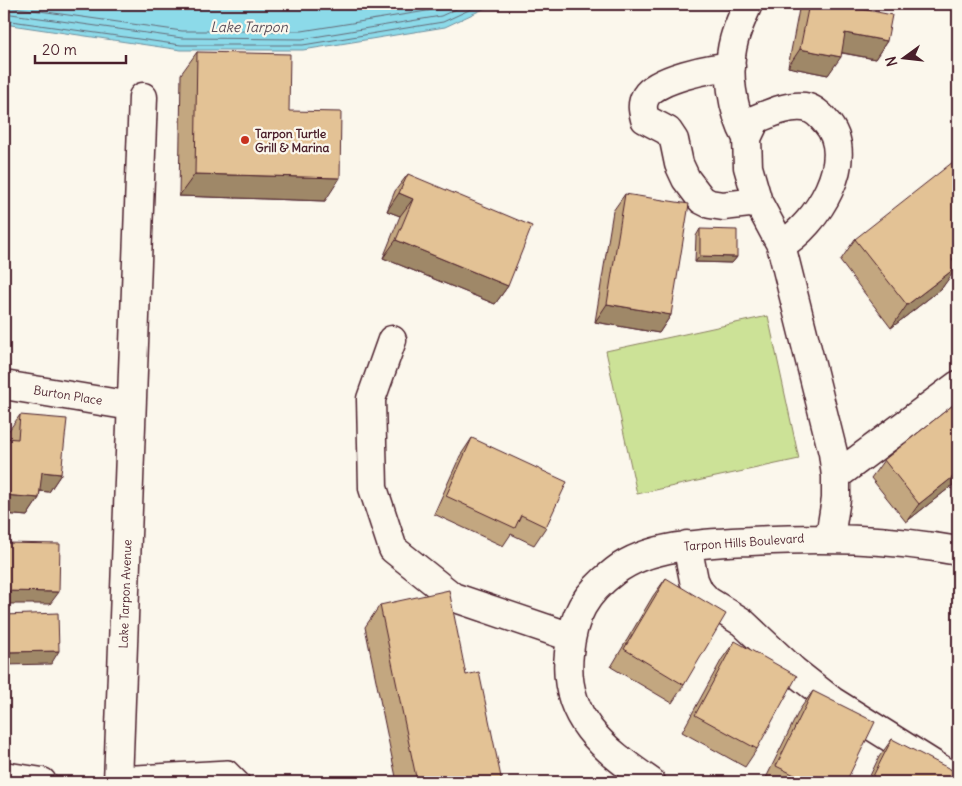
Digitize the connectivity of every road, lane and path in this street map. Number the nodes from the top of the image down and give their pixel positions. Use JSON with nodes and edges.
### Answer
{"nodes":[{"id":1,"x":748,"y":4,"type":"edge"},
{"id":2,"x":731,"y":67,"type":"junction"},
{"id":3,"x":143,"y":97,"type":"dead end"},
{"id":4,"x":747,"y":138,"type":"junction"},
{"id":5,"x":758,"y":202,"type":"junction"},
{"id":6,"x":781,"y":245,"type":"junction"},
{"id":7,"x":392,"y":340,"type":"dead end"},
{"id":8,"x":4,"y":385,"type":"edge"},
{"id":9,"x":958,"y":385,"type":"edge"},
{"id":10,"x":131,"y":406,"type":"junction"},
{"id":11,"x":836,"y":476,"type":"junction"},
{"id":12,"x":830,"y":537,"type":"junction"},
{"id":13,"x":687,"y":545,"type":"junction"},
{"id":14,"x":958,"y":551,"type":"edge"},
{"id":15,"x":571,"y":636,"type":"junction"},
{"id":16,"x":4,"y":776,"type":"edge"},
{"id":17,"x":118,"y":779,"type":"edge"},
{"id":18,"x":958,"y":780,"type":"edge"},
{"id":19,"x":42,"y":782,"type":"edge"},
{"id":20,"x":240,"y":782,"type":"edge"},
{"id":21,"x":651,"y":782,"type":"edge"}],
"edges":[{"from":1,"to":2,"type":"street"},
{"from":2,"to":4,"type":"street"},
{"from":2,"to":5,"type":"street"},
{"from":3,"to":10,"type":"street","name":"Lake Tarpon Avenue"},
{"from":4,"to":5,"type":"street"},
{"from":4,"to":6,"type":"street"},
{"from":5,"to":6,"type":"street"},
{"from":6,"to":11,"type":"street"},
{"from":7,"to":15,"type":"street"},
{"from":8,"to":10,"type":"street","name":"Burton Place"},
{"from":9,"to":11,"type":"street"},
{"from":10,"to":17,"type":"street","name":"Lake Tarpon Avenue"},
{"from":11,"to":12,"type":"street"},
{"from":12,"to":13,"type":"street","name":"Tarpon Hills Boulevard"},
{"from":12,"to":14,"type":"street","name":"Tarpon Hills Boulevard"},
{"from":13,"to":15,"type":"street","name":"Tarpon Hills Boulevard"},
{"from":13,"to":18,"type":"street"},
{"from":15,"to":21,"type":"street","name":"Tarpon Hills Boulevard"},
{"from":16,"to":19,"type":"street"},
{"from":17,"to":20,"type":"lane"}]}
